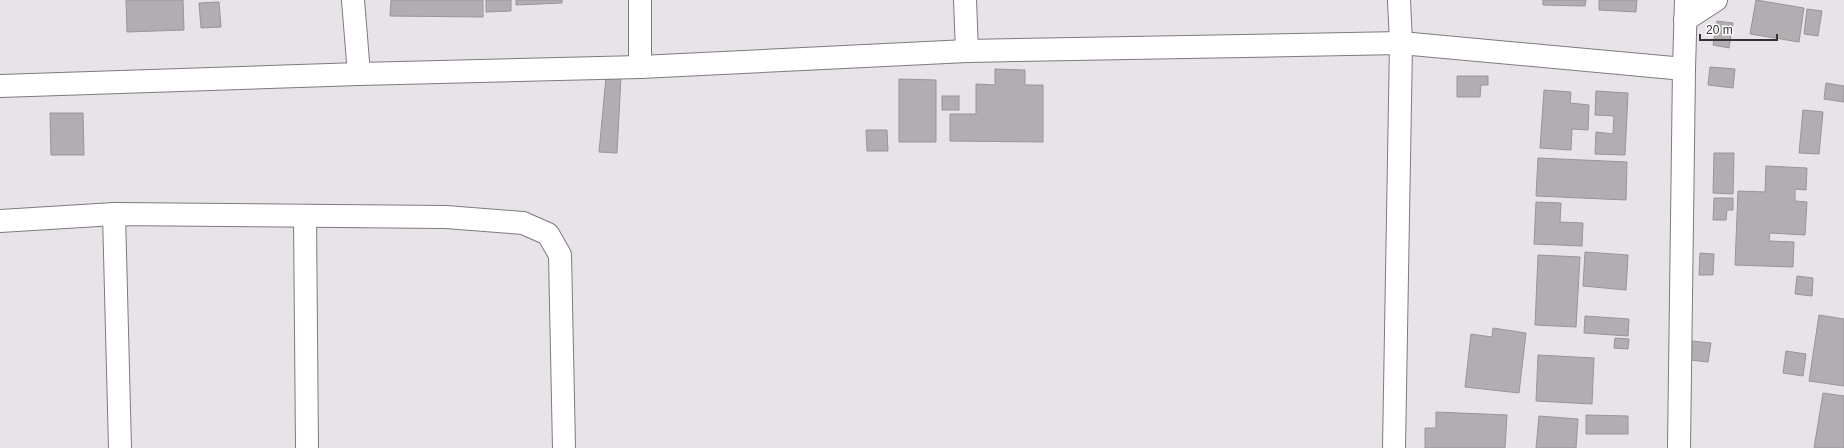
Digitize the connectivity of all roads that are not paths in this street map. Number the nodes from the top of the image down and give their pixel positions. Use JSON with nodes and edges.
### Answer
{"nodes":[{"id":1,"x":353,"y":0,"type":"edge"},
{"id":2,"x":640,"y":0,"type":"edge"},
{"id":3,"x":965,"y":0,"type":"edge"},
{"id":4,"x":1399,"y":0,"type":"edge"},
{"id":5,"x":1716,"y":0,"type":"edge"},
{"id":6,"x":1686,"y":10,"type":"edge"},
{"id":7,"x":1400,"y":43,"type":"junction"},
{"id":8,"x":967,"y":51,"type":"junction"},
{"id":9,"x":640,"y":67,"type":"junction"},
{"id":10,"x":1684,"y":69,"type":"junction"},
{"id":11,"x":359,"y":74,"type":"junction"},
{"id":12,"x":0,"y":86,"type":"edge"},
{"id":13,"x":114,"y":214,"type":"junction"},
{"id":14,"x":305,"y":216,"type":"junction"},
{"id":15,"x":0,"y":221,"type":"edge"},
{"id":16,"x":120,"y":448,"type":"edge"},
{"id":17,"x":307,"y":448,"type":"edge"},
{"id":18,"x":564,"y":448,"type":"edge"},
{"id":19,"x":1394,"y":448,"type":"edge"},
{"id":20,"x":1679,"y":448,"type":"edge"}],
"edges":[{"from":1,"to":11,"type":"street"},
{"from":2,"to":9,"type":"street"},
{"from":3,"to":8,"type":"street"},
{"from":4,"to":7,"type":"street"},
{"from":5,"to":6,"type":"street"},
{"from":6,"to":10,"type":"street"},
{"from":7,"to":8,"type":"street"},
{"from":7,"to":10,"type":"street"},
{"from":7,"to":19,"type":"street"},
{"from":8,"to":9,"type":"street"},
{"from":9,"to":11,"type":"street"},
{"from":10,"to":20,"type":"street"},
{"from":11,"to":12,"type":"street"},
{"from":13,"to":14,"type":"street"},
{"from":13,"to":15,"type":"street"},
{"from":13,"to":16,"type":"street"},
{"from":14,"to":17,"type":"street"},
{"from":14,"to":18,"type":"street"}]}
